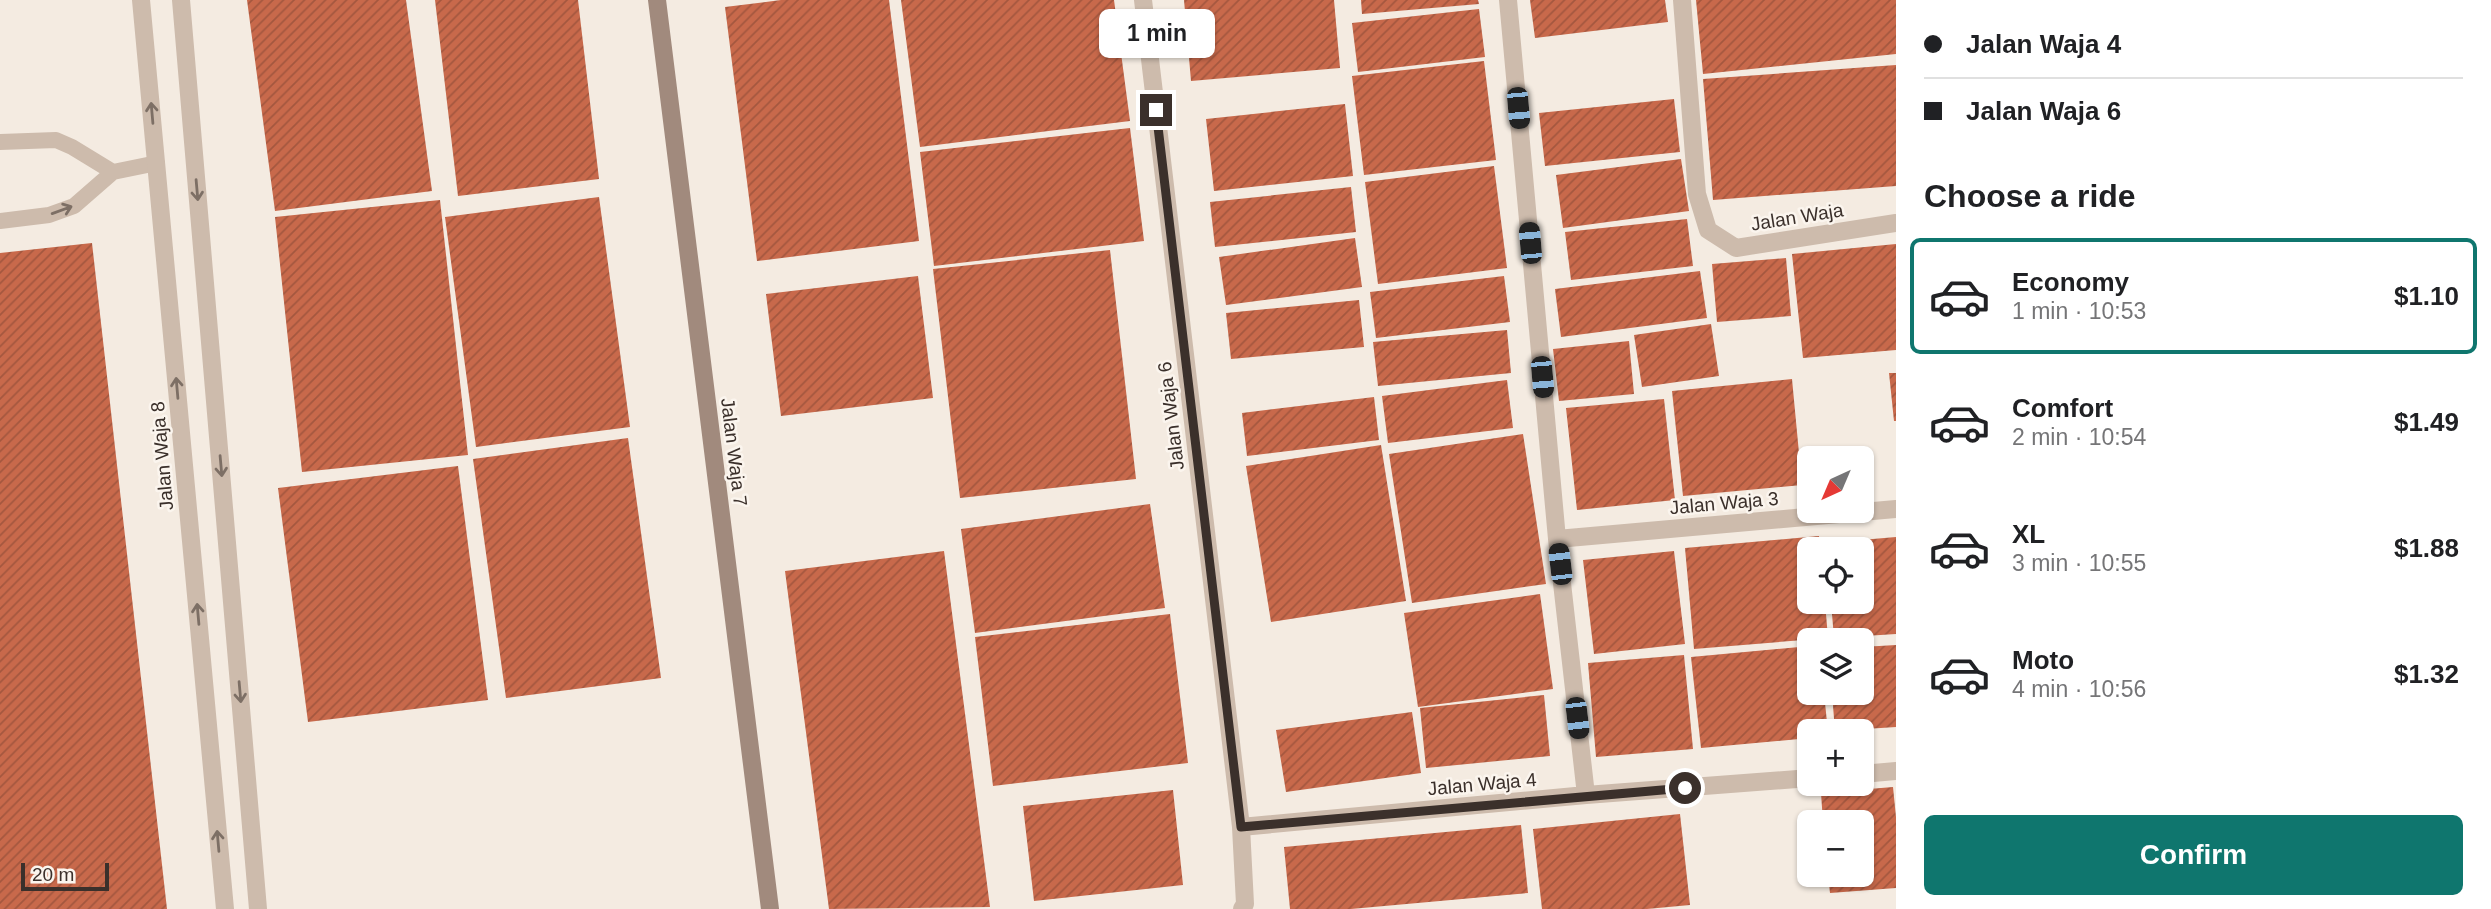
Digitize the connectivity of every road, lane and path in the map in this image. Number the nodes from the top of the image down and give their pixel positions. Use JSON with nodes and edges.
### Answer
{"nodes":[{"id":1,"x":141,"y":0,"type":"edge"},
{"id":2,"x":181,"y":0,"type":"edge"},
{"id":3,"x":657,"y":0,"type":"edge"},
{"id":4,"x":1143,"y":0,"type":"edge"},
{"id":5,"x":1508,"y":0,"type":"edge"},
{"id":6,"x":1682,"y":0,"type":"edge"},
{"id":7,"x":0,"y":142,"type":"edge"},
{"id":8,"x":157,"y":163,"type":"junction"},
{"id":9,"x":113,"y":172,"type":"junction"},
{"id":10,"x":0,"y":221,"type":"edge"},
{"id":11,"x":1896,"y":223,"type":"edge"},
{"id":12,"x":1896,"y":509,"type":"edge"},
{"id":13,"x":1557,"y":539,"type":"junction"},
{"id":14,"x":1896,"y":771,"type":"edge"},
{"id":15,"x":1874,"y":773,"type":"edge"},
{"id":16,"x":1797,"y":779,"type":"edge"},
{"id":17,"x":1586,"y":795,"type":"junction"},
{"id":18,"x":1241,"y":827,"type":"junction"},
{"id":19,"x":225,"y":909,"type":"edge"},
{"id":20,"x":258,"y":909,"type":"edge"},
{"id":21,"x":770,"y":909,"type":"edge"},
{"id":22,"x":1242,"y":909,"type":"edge"}],
"edges":[{"from":8,"to":1,"type":"street","name":"Jalan Waja 8","one_way":true},
{"from":2,"to":20,"type":"street","one_way":true},
{"from":3,"to":21,"type":"street","name":"Jalan Waja 7"},
{"from":4,"to":18,"type":"street","name":"Jalan Waja 6"},
{"from":5,"to":13,"type":"street"},
{"from":6,"to":11,"type":"street","name":"Jalan Waja"},
{"from":7,"to":9,"type":"lane"},
{"from":8,"to":9,"type":"lane"},
{"from":19,"to":8,"type":"street","name":"Jalan Waja 8","one_way":true},
{"from":10,"to":9,"type":"lane","one_way":true},
{"from":12,"to":13,"type":"street","name":"Jalan Waja 3"},
{"from":13,"to":17,"type":"street"},
{"from":14,"to":15,"type":"street"},
{"from":16,"to":17,"type":"street","name":"Jalan Waja 4"},
{"from":17,"to":18,"type":"street","name":"Jalan Waja 4"},
{"from":18,"to":22,"type":"street"}]}
